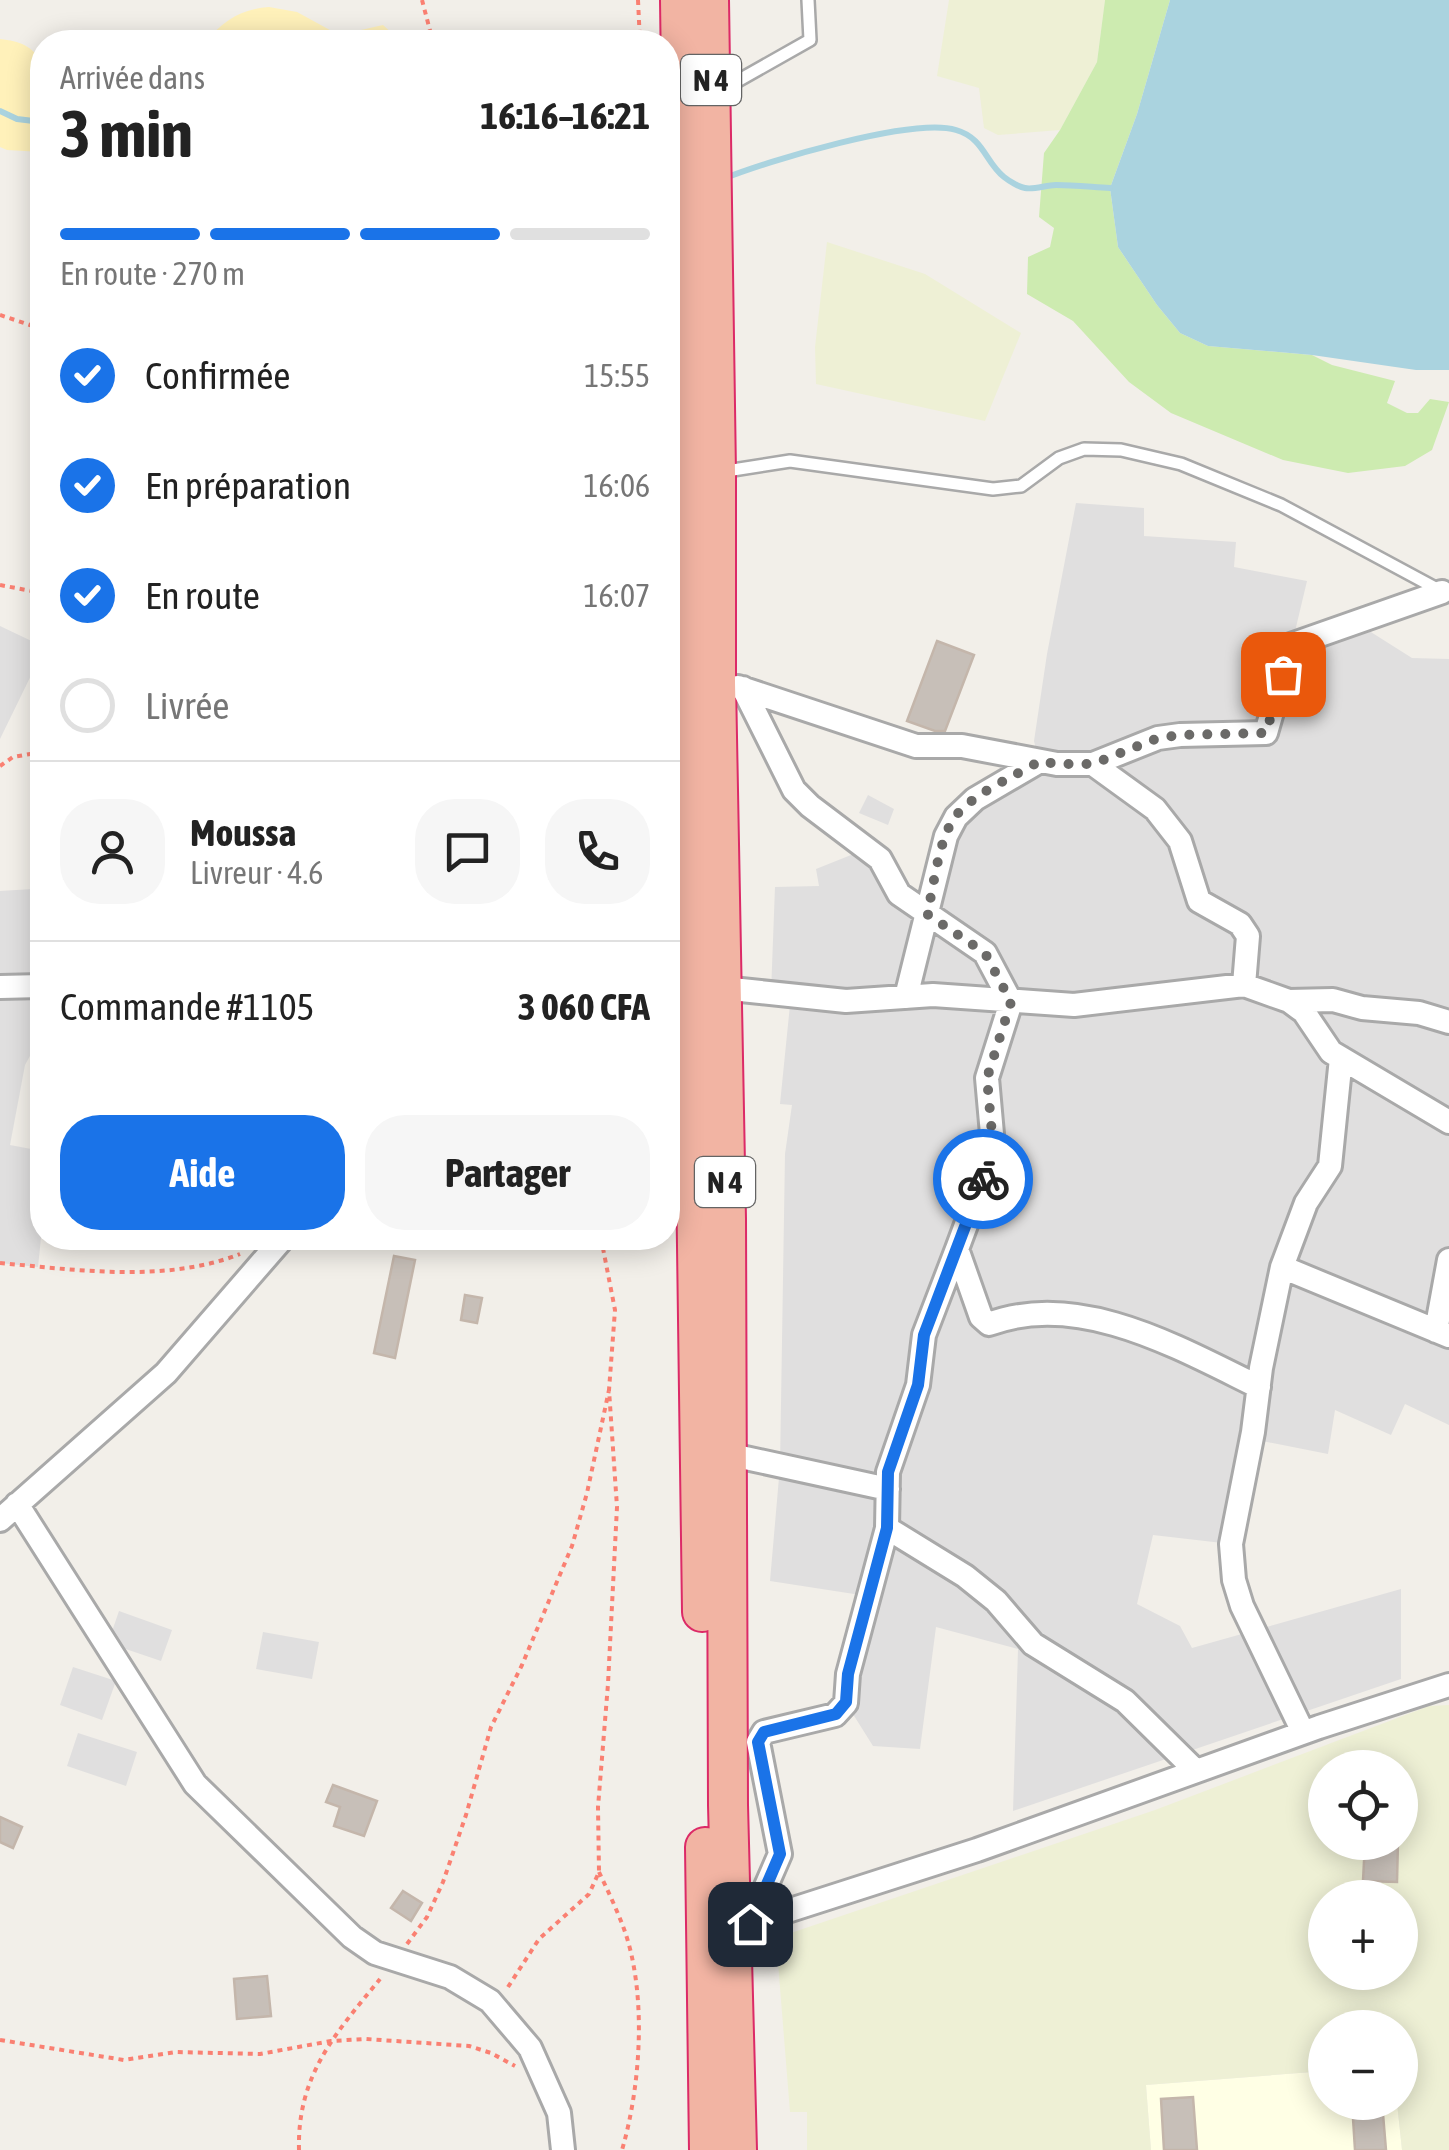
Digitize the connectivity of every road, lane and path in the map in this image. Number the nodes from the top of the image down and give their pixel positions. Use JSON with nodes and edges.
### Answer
{"nodes":[{"id":1,"x":422,"y":0,"type":"edge"},
{"id":2,"x":638,"y":0,"type":"edge"},
{"id":3,"x":680,"y":0,"type":"edge"},
{"id":4,"x":709,"y":0,"type":"edge"},
{"id":5,"x":808,"y":0,"type":"edge"},
{"id":6,"x":430,"y":30,"type":"edge"},
{"id":7,"x":639,"y":30,"type":"edge"},
{"id":8,"x":711,"y":96,"type":"junction"},
{"id":9,"x":0,"y":315,"type":"edge"},
{"id":10,"x":30,"y":325,"type":"edge"},
{"id":11,"x":716,"y":473,"type":"junction"},
{"id":12,"x":0,"y":585,"type":"edge"},
{"id":13,"x":30,"y":590,"type":"edge"},
{"id":14,"x":1445,"y":594,"type":"edge"},
{"id":15,"x":730,"y":686,"type":"junction"},
{"id":16,"x":30,"y":754,"type":"edge"},
{"id":17,"x":1040,"y":761,"type":"junction"},
{"id":18,"x":1093,"y":764,"type":"junction"},
{"id":19,"x":0,"y":766,"type":"edge"},
{"id":20,"x":927,"y":914,"type":"junction"},
{"id":21,"x":1244,"y":985,"type":"junction"},
{"id":22,"x":30,"y":986,"type":"edge"},
{"id":23,"x":0,"y":987,"type":"edge"},
{"id":24,"x":722,"y":988,"type":"junction"},
{"id":25,"x":906,"y":997,"type":"junction"},
{"id":26,"x":1290,"y":1001,"type":"junction"},
{"id":27,"x":1011,"y":1002,"type":"junction"},
{"id":28,"x":680,"y":1020,"type":"edge"},
{"id":29,"x":1449,"y":1022,"type":"edge"},
{"id":30,"x":1341,"y":1058,"type":"junction"},
{"id":31,"x":1449,"y":1122,"type":"edge"},
{"id":32,"x":957,"y":1249,"type":"junction"},
{"id":33,"x":250,"y":1250,"type":"dead end"},
{"id":34,"x":273,"y":1250,"type":"edge"},
{"id":35,"x":603,"y":1250,"type":"edge"},
{"id":36,"x":1449,"y":1260,"type":"edge"},
{"id":37,"x":0,"y":1263,"type":"edge"},
{"id":38,"x":1282,"y":1267,"type":"junction"},
{"id":39,"x":1442,"y":1334,"type":"edge"},
{"id":40,"x":1258,"y":1387,"type":"junction"},
{"id":41,"x":609,"y":1390,"type":"junction"},
{"id":42,"x":726,"y":1454,"type":"junction"},
{"id":43,"x":888,"y":1489,"type":"junction"},
{"id":44,"x":8,"y":1512,"type":"edge"},
{"id":45,"x":887,"y":1528,"type":"junction"},
{"id":46,"x":1449,"y":1685,"type":"edge"},
{"id":47,"x":1303,"y":1732,"type":"junction"},
{"id":48,"x":1196,"y":1771,"type":"junction"},
{"id":49,"x":599,"y":1872,"type":"junction"},
{"id":50,"x":742,"y":1929,"type":"junction"},
{"id":51,"x":396,"y":1959,"type":"junction"},
{"id":52,"x":495,"y":2008,"type":"junction"},
{"id":53,"x":0,"y":2040,"type":"edge"},
{"id":54,"x":330,"y":2041,"type":"junction"},
{"id":55,"x":546,"y":2083,"type":"junction"},
{"id":56,"x":299,"y":2150,"type":"edge"},
{"id":57,"x":564,"y":2150,"type":"edge"},
{"id":58,"x":622,"y":2150,"type":"edge"},
{"id":59,"x":709,"y":2150,"type":"edge"},
{"id":60,"x":737,"y":2150,"type":"edge"}],
"edges":[{"from":1,"to":6,"type":"path"},
{"from":2,"to":7,"type":"path"},
{"from":3,"to":28,"type":"highway","number":"N 4"},
{"from":4,"to":8,"type":"highway","number":"N 4"},
{"from":5,"to":8,"type":"lane"},
{"from":8,"to":11,"type":"highway","number":"N 4"},
{"from":9,"to":10,"type":"path"},
{"from":11,"to":14,"type":"lane"},
{"from":11,"to":15,"type":"highway","number":"N 4"},
{"from":12,"to":13,"type":"path"},
{"from":14,"to":18,"type":"street"},
{"from":15,"to":17,"type":"street"},
{"from":15,"to":20,"type":"street"},
{"from":15,"to":24,"type":"highway","number":"N 4"},
{"from":16,"to":19,"type":"path"},
{"from":17,"to":18,"type":"street"},
{"from":17,"to":20,"type":"street"},
{"from":18,"to":21,"type":"street"},
{"from":20,"to":25,"type":"street"},
{"from":20,"to":27,"type":"street"},
{"from":21,"to":26,"type":"street"},
{"from":21,"to":27,"type":"street"},
{"from":22,"to":23,"type":"street"},
{"from":24,"to":25,"type":"street"},
{"from":24,"to":42,"type":"highway","number":"N 4"},
{"from":25,"to":27,"type":"street"},
{"from":26,"to":29,"type":"street"},
{"from":26,"to":30,"type":"street"},
{"from":27,"to":32,"type":"street"},
{"from":28,"to":59,"type":"highway","number":"N 4"},
{"from":30,"to":31,"type":"street"},
{"from":30,"to":38,"type":"street"},
{"from":32,"to":40,"type":"street"},
{"from":32,"to":43,"type":"street"},
{"from":33,"to":37,"type":"path"},
{"from":34,"to":44,"type":"street"},
{"from":35,"to":41,"type":"path"},
{"from":36,"to":39,"type":"street"},
{"from":38,"to":39,"type":"street"},
{"from":38,"to":40,"type":"street"},
{"from":40,"to":47,"type":"street"},
{"from":41,"to":49,"type":"path"},
{"from":41,"to":51,"type":"path"},
{"from":42,"to":43,"type":"street"},
{"from":42,"to":50,"type":"highway","number":"N 4"},
{"from":43,"to":45,"type":"street"},
{"from":44,"to":51,"type":"street"},
{"from":45,"to":48,"type":"street"},
{"from":45,"to":50,"type":"street"},
{"from":46,"to":47,"type":"street"},
{"from":47,"to":48,"type":"street"},
{"from":48,"to":50,"type":"street"},
{"from":49,"to":52,"type":"path"},
{"from":49,"to":58,"type":"path"},
{"from":50,"to":60,"type":"highway","number":"N 4"},
{"from":51,"to":52,"type":"street"},
{"from":51,"to":54,"type":"path"},
{"from":52,"to":55,"type":"street"},
{"from":53,"to":54,"type":"path"},
{"from":54,"to":55,"type":"path"},
{"from":54,"to":56,"type":"path"},
{"from":55,"to":57,"type":"street"}]}
